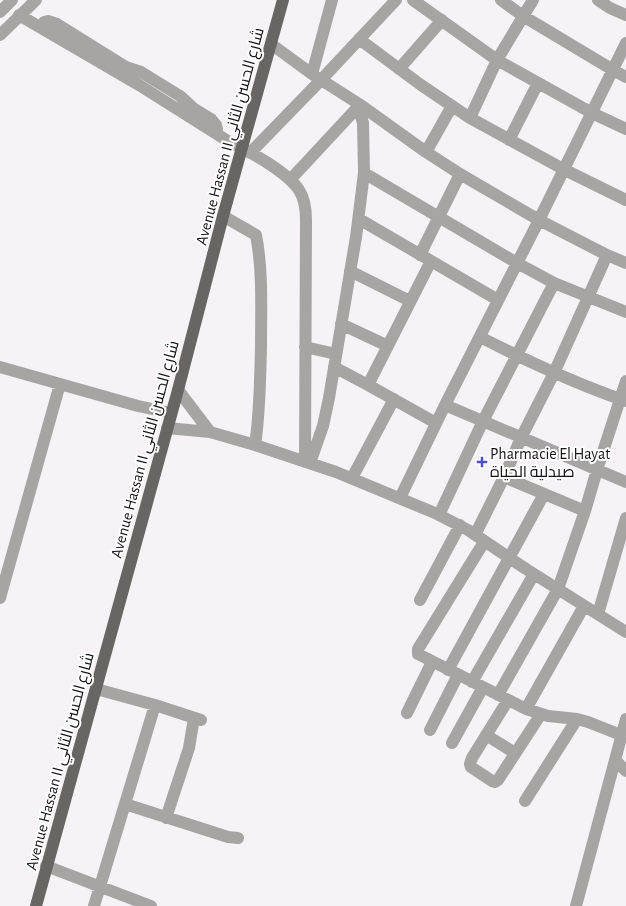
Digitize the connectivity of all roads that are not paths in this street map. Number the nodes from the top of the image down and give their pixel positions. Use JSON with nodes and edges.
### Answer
{"nodes":[{"id":1,"x":36,"y":0,"type":"edge"},
{"id":2,"x":283,"y":0,"type":"edge"},
{"id":3,"x":332,"y":0,"type":"edge"},
{"id":4,"x":396,"y":0,"type":"edge"},
{"id":5,"x":414,"y":0,"type":"edge"},
{"id":6,"x":501,"y":0,"type":"edge"},
{"id":7,"x":533,"y":0,"type":"edge"},
{"id":8,"x":598,"y":0,"type":"edge"},
{"id":9,"x":22,"y":13,"type":"junction"},
{"id":10,"x":626,"y":15,"type":"edge"},
{"id":11,"x":523,"y":16,"type":"junction"},
{"id":12,"x":442,"y":20,"type":"junction"},
{"id":13,"x":43,"y":25,"type":"junction"},
{"id":14,"x":0,"y":35,"type":"edge"},
{"id":15,"x":360,"y":39,"type":"junction"},
{"id":16,"x":271,"y":44,"type":"junction"},
{"id":17,"x":626,"y":44,"type":"edge"},
{"id":18,"x":497,"y":60,"type":"junction"},
{"id":19,"x":399,"y":69,"type":"junction"},
{"id":20,"x":613,"y":70,"type":"junction"},
{"id":21,"x":316,"y":77,"type":"junction"},
{"id":22,"x":626,"y":77,"type":"edge"},
{"id":23,"x":538,"y":83,"type":"junction"},
{"id":24,"x":452,"y":106,"type":"junction"},
{"id":25,"x":358,"y":107,"type":"junction"},
{"id":26,"x":592,"y":113,"type":"junction"},
{"id":27,"x":470,"y":118,"type":"junction"},
{"id":28,"x":626,"y":129,"type":"edge"},
{"id":29,"x":509,"y":140,"type":"junction"},
{"id":30,"x":246,"y":150,"type":"junction"},
{"id":31,"x":426,"y":152,"type":"junction"},
{"id":32,"x":565,"y":170,"type":"junction"},
{"id":33,"x":364,"y":173,"type":"junction"},
{"id":34,"x":460,"y":174,"type":"junction"},
{"id":35,"x":290,"y":180,"type":"junction"},
{"id":36,"x":626,"y":200,"type":"edge"},
{"id":37,"x":223,"y":216,"type":"junction"},
{"id":38,"x":439,"y":216,"type":"junction"},
{"id":39,"x":359,"y":219,"type":"junction"},
{"id":40,"x":539,"y":220,"type":"junction"},
{"id":41,"x":420,"y":255,"type":"junction"},
{"id":42,"x":607,"y":255,"type":"junction"},
{"id":43,"x":431,"y":261,"type":"junction"},
{"id":44,"x":626,"y":262,"type":"edge"},
{"id":45,"x":517,"y":263,"type":"junction"},
{"id":46,"x":350,"y":271,"type":"junction"},
{"id":47,"x":554,"y":283,"type":"junction"},
{"id":48,"x":589,"y":297,"type":"junction"},
{"id":49,"x":498,"y":300,"type":"junction"},
{"id":50,"x":410,"y":301,"type":"junction"},
{"id":51,"x":626,"y":312,"type":"edge"},
{"id":52,"x":341,"y":324,"type":"junction"},
{"id":53,"x":480,"y":337,"type":"junction"},
{"id":54,"x":388,"y":346,"type":"junction"},
{"id":55,"x":306,"y":347,"type":"junction"},
{"id":56,"x":336,"y":354,"type":"junction"},
{"id":57,"x":516,"y":356,"type":"junction"},
{"id":58,"x":0,"y":366,"type":"edge"},
{"id":59,"x":334,"y":367,"type":"junction"},
{"id":60,"x":554,"y":373,"type":"junction"},
{"id":61,"x":626,"y":381,"type":"edge"},
{"id":62,"x":60,"y":384,"type":"junction"},
{"id":63,"x":368,"y":385,"type":"junction"},
{"id":64,"x":178,"y":390,"type":"junction"},
{"id":65,"x":394,"y":399,"type":"junction"},
{"id":66,"x":623,"y":400,"type":"edge"},
{"id":67,"x":445,"y":405,"type":"junction"},
{"id":68,"x":171,"y":413,"type":"junction"},
{"id":69,"x":483,"y":421,"type":"junction"},
{"id":70,"x":436,"y":423,"type":"junction"},
{"id":71,"x":167,"y":428,"type":"junction"},
{"id":72,"x":210,"y":432,"type":"junction"},
{"id":73,"x":521,"y":438,"type":"junction"},
{"id":74,"x":255,"y":445,"type":"junction"},
{"id":75,"x":308,"y":463,"type":"junction"},
{"id":76,"x":597,"y":470,"type":"junction"},
{"id":77,"x":504,"y":477,"type":"junction"},
{"id":78,"x":352,"y":478,"type":"junction"},
{"id":79,"x":626,"y":482,"type":"edge"},
{"id":80,"x":544,"y":494,"type":"junction"},
{"id":81,"x":400,"y":498,"type":"junction"},
{"id":82,"x":585,"y":511,"type":"junction"},
{"id":83,"x":439,"y":515,"type":"junction"},
{"id":84,"x":626,"y":518,"type":"edge"},
{"id":85,"x":460,"y":525,"type":"junction"},
{"id":86,"x":480,"y":538,"type":"junction"},
{"id":87,"x":510,"y":558,"type":"junction"},
{"id":88,"x":534,"y":574,"type":"junction"},
{"id":89,"x":558,"y":589,"type":"junction"},
{"id":90,"x":0,"y":598,"type":"edge"},
{"id":91,"x":420,"y":600,"type":"dead end"},
{"id":92,"x":584,"y":606,"type":"junction"},
{"id":93,"x":598,"y":614,"type":"junction"},
{"id":94,"x":626,"y":632,"type":"edge"},
{"id":95,"x":432,"y":662,"type":"junction"},
{"id":96,"x":453,"y":672,"type":"junction"},
{"id":97,"x":472,"y":682,"type":"junction"},
{"id":98,"x":483,"y":687,"type":"junction"},
{"id":99,"x":96,"y":690,"type":"junction"},
{"id":100,"x":503,"y":697,"type":"junction"},
{"id":101,"x":155,"y":705,"type":"junction"},
{"id":102,"x":526,"y":709,"type":"junction"},
{"id":103,"x":407,"y":713,"type":"dead end"},
{"id":104,"x":541,"y":714,"type":"junction"},
{"id":105,"x":577,"y":719,"type":"junction"},
{"id":106,"x":626,"y":719,"type":"edge"},
{"id":107,"x":430,"y":730,"type":"dead end"},
{"id":108,"x":486,"y":735,"type":"junction"},
{"id":109,"x":621,"y":736,"type":"junction"},
{"id":110,"x":452,"y":743,"type":"dead end"},
{"id":111,"x":515,"y":753,"type":"junction"},
{"id":112,"x":614,"y":760,"type":"junction"},
{"id":113,"x":626,"y":771,"type":"edge"},
{"id":114,"x":525,"y":801,"type":"dead end"},
{"id":115,"x":125,"y":804,"type":"junction"},
{"id":116,"x":166,"y":818,"type":"junction"},
{"id":117,"x":238,"y":838,"type":"dead end"},
{"id":118,"x":46,"y":866,"type":"junction"},
{"id":119,"x":100,"y":886,"type":"junction"},
{"id":120,"x":36,"y":906,"type":"edge"},
{"id":121,"x":94,"y":906,"type":"edge"},
{"id":122,"x":151,"y":906,"type":"edge"},
{"id":123,"x":576,"y":906,"type":"edge"}],
"edges":[{"from":1,"to":9,"type":"street"},
{"from":2,"to":16,"type":"main road","name":"Avenue Hassan II شارع الحسن الثاني"},
{"from":3,"to":21,"type":"street"},
{"from":4,"to":15,"type":"street"},
{"from":5,"to":12,"type":"street"},
{"from":6,"to":11,"type":"street"},
{"from":7,"to":11,"type":"street"},
{"from":8,"to":10,"type":"street"},
{"from":9,"to":13,"type":"street"},
{"from":9,"to":14,"type":"street"},
{"from":11,"to":18,"type":"street"},
{"from":11,"to":20,"type":"street"},
{"from":12,"to":18,"type":"street"},
{"from":12,"to":19,"type":"street"},
{"from":13,"to":30,"type":"street"},
{"from":13,"to":30,"type":"street"},
{"from":15,"to":19,"type":"street"},
{"from":15,"to":21,"type":"street"},
{"from":16,"to":21,"type":"street"},
{"from":16,"to":30,"type":"main road","name":"Avenue Hassan II شارع الحسن الثاني"},
{"from":17,"to":20,"type":"street"},
{"from":18,"to":23,"type":"street"},
{"from":18,"to":27,"type":"street"},
{"from":19,"to":24,"type":"street"},
{"from":20,"to":22,"type":"street"},
{"from":20,"to":26,"type":"street"},
{"from":21,"to":25,"type":"street"},
{"from":21,"to":30,"type":"street"},
{"from":23,"to":26,"type":"street"},
{"from":23,"to":29,"type":"street"},
{"from":24,"to":27,"type":"street"},
{"from":24,"to":31,"type":"street"},
{"from":25,"to":31,"type":"street"},
{"from":25,"to":33,"type":"street"},
{"from":25,"to":35,"type":"street"},
{"from":26,"to":28,"type":"street"},
{"from":26,"to":32,"type":"street"},
{"from":27,"to":29,"type":"street"},
{"from":29,"to":32,"type":"street"},
{"from":30,"to":35,"type":"street"},
{"from":30,"to":37,"type":"main road","name":"Avenue Hassan II شارع الحسن الثاني"},
{"from":31,"to":34,"type":"street"},
{"from":32,"to":36,"type":"street"},
{"from":32,"to":40,"type":"street"},
{"from":33,"to":38,"type":"street"},
{"from":33,"to":39,"type":"street"},
{"from":34,"to":38,"type":"street"},
{"from":34,"to":40,"type":"street"},
{"from":35,"to":55,"type":"street"},
{"from":37,"to":64,"type":"main road","name":"Avenue Hassan II شارع الحسن الثاني"},
{"from":37,"to":74,"type":"street"},
{"from":38,"to":41,"type":"street"},
{"from":38,"to":45,"type":"street"},
{"from":39,"to":41,"type":"street"},
{"from":39,"to":46,"type":"street"},
{"from":40,"to":42,"type":"street"},
{"from":40,"to":45,"type":"street"},
{"from":41,"to":43,"type":"street"},
{"from":42,"to":44,"type":"street"},
{"from":42,"to":48,"type":"street"},
{"from":43,"to":49,"type":"street"},
{"from":43,"to":50,"type":"street"},
{"from":45,"to":47,"type":"street"},
{"from":45,"to":49,"type":"street"},
{"from":46,"to":50,"type":"street"},
{"from":46,"to":52,"type":"street"},
{"from":47,"to":48,"type":"street"},
{"from":47,"to":57,"type":"street"},
{"from":48,"to":51,"type":"street"},
{"from":48,"to":60,"type":"street"},
{"from":49,"to":53,"type":"street"},
{"from":50,"to":54,"type":"street"},
{"from":52,"to":54,"type":"street"},
{"from":52,"to":56,"type":"street"},
{"from":53,"to":57,"type":"street"},
{"from":53,"to":67,"type":"street"},
{"from":54,"to":63,"type":"street"},
{"from":55,"to":56,"type":"street"},
{"from":55,"to":75,"type":"street"},
{"from":56,"to":59,"type":"street"},
{"from":57,"to":60,"type":"street"},
{"from":57,"to":69,"type":"street"},
{"from":58,"to":62,"type":"street"},
{"from":59,"to":63,"type":"street"},
{"from":59,"to":75,"type":"street"},
{"from":60,"to":66,"type":"street"},
{"from":60,"to":73,"type":"street"},
{"from":61,"to":66,"type":"street"},
{"from":62,"to":68,"type":"street"},
{"from":62,"to":90,"type":"street"},
{"from":63,"to":65,"type":"street"},
{"from":64,"to":68,"type":"main road","name":"Avenue Hassan II شارع الحسن الثاني"},
{"from":64,"to":72,"type":"street"},
{"from":65,"to":70,"type":"street"},
{"from":65,"to":78,"type":"street"},
{"from":66,"to":76,"type":"street"},
{"from":67,"to":69,"type":"street"},
{"from":67,"to":70,"type":"street"},
{"from":68,"to":71,"type":"main road","name":"Avenue Hassan II شارع الحسن الثاني"},
{"from":69,"to":73,"type":"street"},
{"from":69,"to":83,"type":"street"},
{"from":70,"to":81,"type":"street"},
{"from":71,"to":72,"type":"street"},
{"from":71,"to":99,"type":"main road","name":"Avenue Hassan II شارع الحسن الثاني"},
{"from":72,"to":74,"type":"street"},
{"from":73,"to":76,"type":"street"},
{"from":73,"to":77,"type":"street"},
{"from":74,"to":75,"type":"street"},
{"from":75,"to":78,"type":"street"},
{"from":76,"to":79,"type":"street"},
{"from":76,"to":82,"type":"street"},
{"from":77,"to":80,"type":"street"},
{"from":77,"to":86,"type":"street"},
{"from":78,"to":81,"type":"street"},
{"from":80,"to":82,"type":"street"},
{"from":80,"to":87,"type":"street"},
{"from":81,"to":83,"type":"street"},
{"from":82,"to":89,"type":"street"},
{"from":83,"to":85,"type":"street"},
{"from":84,"to":93,"type":"street"},
{"from":85,"to":86,"type":"street"},
{"from":85,"to":91,"type":"street"},
{"from":86,"to":87,"type":"street"},
{"from":86,"to":95,"type":"street"},
{"from":87,"to":88,"type":"street"},
{"from":87,"to":96,"type":"street"},
{"from":88,"to":89,"type":"street"},
{"from":88,"to":97,"type":"street"},
{"from":89,"to":92,"type":"street"},
{"from":89,"to":100,"type":"street"},
{"from":92,"to":93,"type":"street"},
{"from":92,"to":102,"type":"street"},
{"from":93,"to":94,"type":"street"},
{"from":95,"to":96,"type":"street"},
{"from":95,"to":103,"type":"street"},
{"from":96,"to":97,"type":"street"},
{"from":96,"to":107,"type":"street"},
{"from":97,"to":98,"type":"street"},
{"from":98,"to":100,"type":"street"},
{"from":98,"to":110,"type":"street"},
{"from":99,"to":101,"type":"street"},
{"from":99,"to":118,"type":"main road","name":"Avenue Hassan II شارع الحسن الثاني"},
{"from":100,"to":102,"type":"street"},
{"from":100,"to":108,"type":"street"},
{"from":101,"to":115,"type":"street"},
{"from":101,"to":116,"type":"street"},
{"from":102,"to":104,"type":"street"},
{"from":104,"to":105,"type":"street"},
{"from":104,"to":111,"type":"street"},
{"from":105,"to":109,"type":"street"},
{"from":105,"to":114,"type":"street"},
{"from":106,"to":109,"type":"street"},
{"from":108,"to":111,"type":"street"},
{"from":108,"to":111,"type":"street"},
{"from":109,"to":112,"type":"street"},
{"from":112,"to":113,"type":"street"},
{"from":112,"to":123,"type":"street"},
{"from":115,"to":116,"type":"street"},
{"from":115,"to":119,"type":"street"},
{"from":116,"to":117,"type":"street"},
{"from":118,"to":119,"type":"street"},
{"from":118,"to":120,"type":"main road","name":"Avenue Hassan II شارع الحسن الثاني"},
{"from":119,"to":121,"type":"street"},
{"from":119,"to":122,"type":"street"}]}
